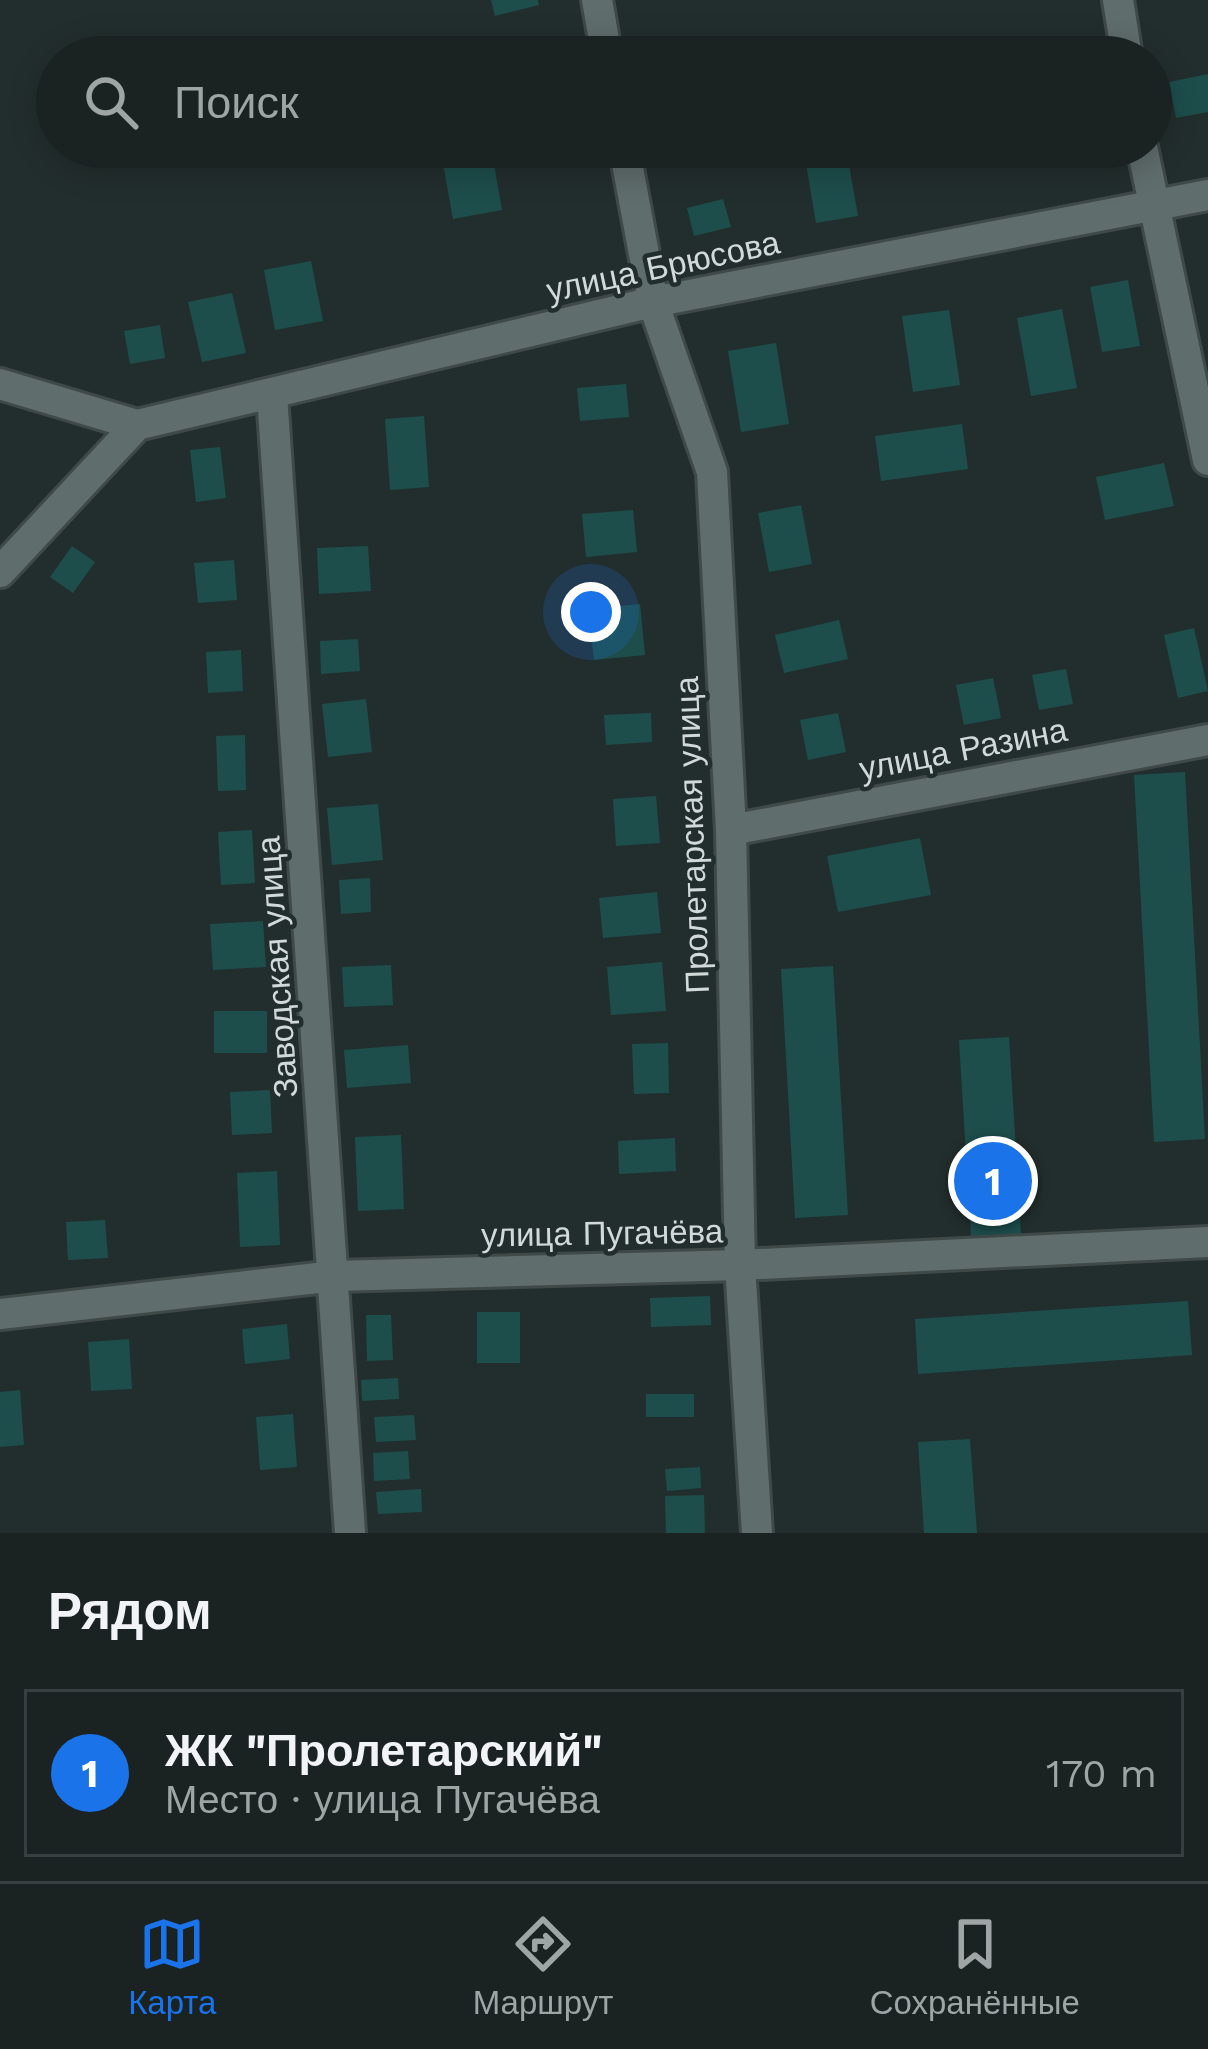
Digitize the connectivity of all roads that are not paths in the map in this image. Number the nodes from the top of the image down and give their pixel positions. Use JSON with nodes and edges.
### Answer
{"nodes":[{"id":1,"x":597,"y":0,"type":"edge"},
{"id":2,"x":1118,"y":0,"type":"edge"},
{"id":3,"x":604,"y":36,"type":"edge"},
{"id":4,"x":1124,"y":36,"type":"edge"},
{"id":5,"x":628,"y":168,"type":"edge"},
{"id":6,"x":1146,"y":168,"type":"edge"},
{"id":7,"x":1208,"y":195,"type":"edge"},
{"id":8,"x":1152,"y":206,"type":"junction"},
{"id":9,"x":653,"y":302,"type":"junction"},
{"id":10,"x":0,"y":384,"type":"edge"},
{"id":11,"x":272,"y":395,"type":"junction"},
{"id":12,"x":137,"y":425,"type":"junction"},
{"id":13,"x":1208,"y":460,"type":"edge"},
{"id":14,"x":0,"y":572,"type":"edge"},
{"id":15,"x":1208,"y":740,"type":"edge"},
{"id":16,"x":730,"y":830,"type":"junction"},
{"id":17,"x":1208,"y":1241,"type":"edge"},
{"id":18,"x":740,"y":1265,"type":"junction"},
{"id":19,"x":335,"y":1276,"type":"junction"},
{"id":20,"x":0,"y":1314,"type":"edge"},
{"id":21,"x":350,"y":1533,"type":"edge"},
{"id":22,"x":757,"y":1533,"type":"edge"}],
"edges":[{"from":1,"to":3,"type":"street"},
{"from":2,"to":4,"type":"street"},
{"from":5,"to":9,"type":"street","name":"Пролетарская улица"},
{"from":6,"to":8,"type":"street"},
{"from":7,"to":8,"type":"street","name":"улица Брюсова"},
{"from":8,"to":9,"type":"street","name":"улица Брюсова"},
{"from":8,"to":13,"type":"street"},
{"from":9,"to":11,"type":"street","name":"улица Брюсова"},
{"from":9,"to":16,"type":"street","name":"Пролетарская улица"},
{"from":10,"to":12,"type":"street"},
{"from":11,"to":12,"type":"street","name":"улица Брюсова"},
{"from":11,"to":19,"type":"street","name":"Заводская улица"},
{"from":12,"to":14,"type":"street"},
{"from":15,"to":16,"type":"street","name":"улица Разина"},
{"from":16,"to":18,"type":"street","name":"Пролетарская улица"},
{"from":17,"to":18,"type":"street","name":"улица Пугачёва"},
{"from":18,"to":19,"type":"street","name":"улица Пугачёва"},
{"from":18,"to":22,"type":"street","name":"Пролетарская улица"},
{"from":19,"to":20,"type":"street","name":"улица Пугачёва"},
{"from":19,"to":21,"type":"street","name":"Заводская улица"}]}
